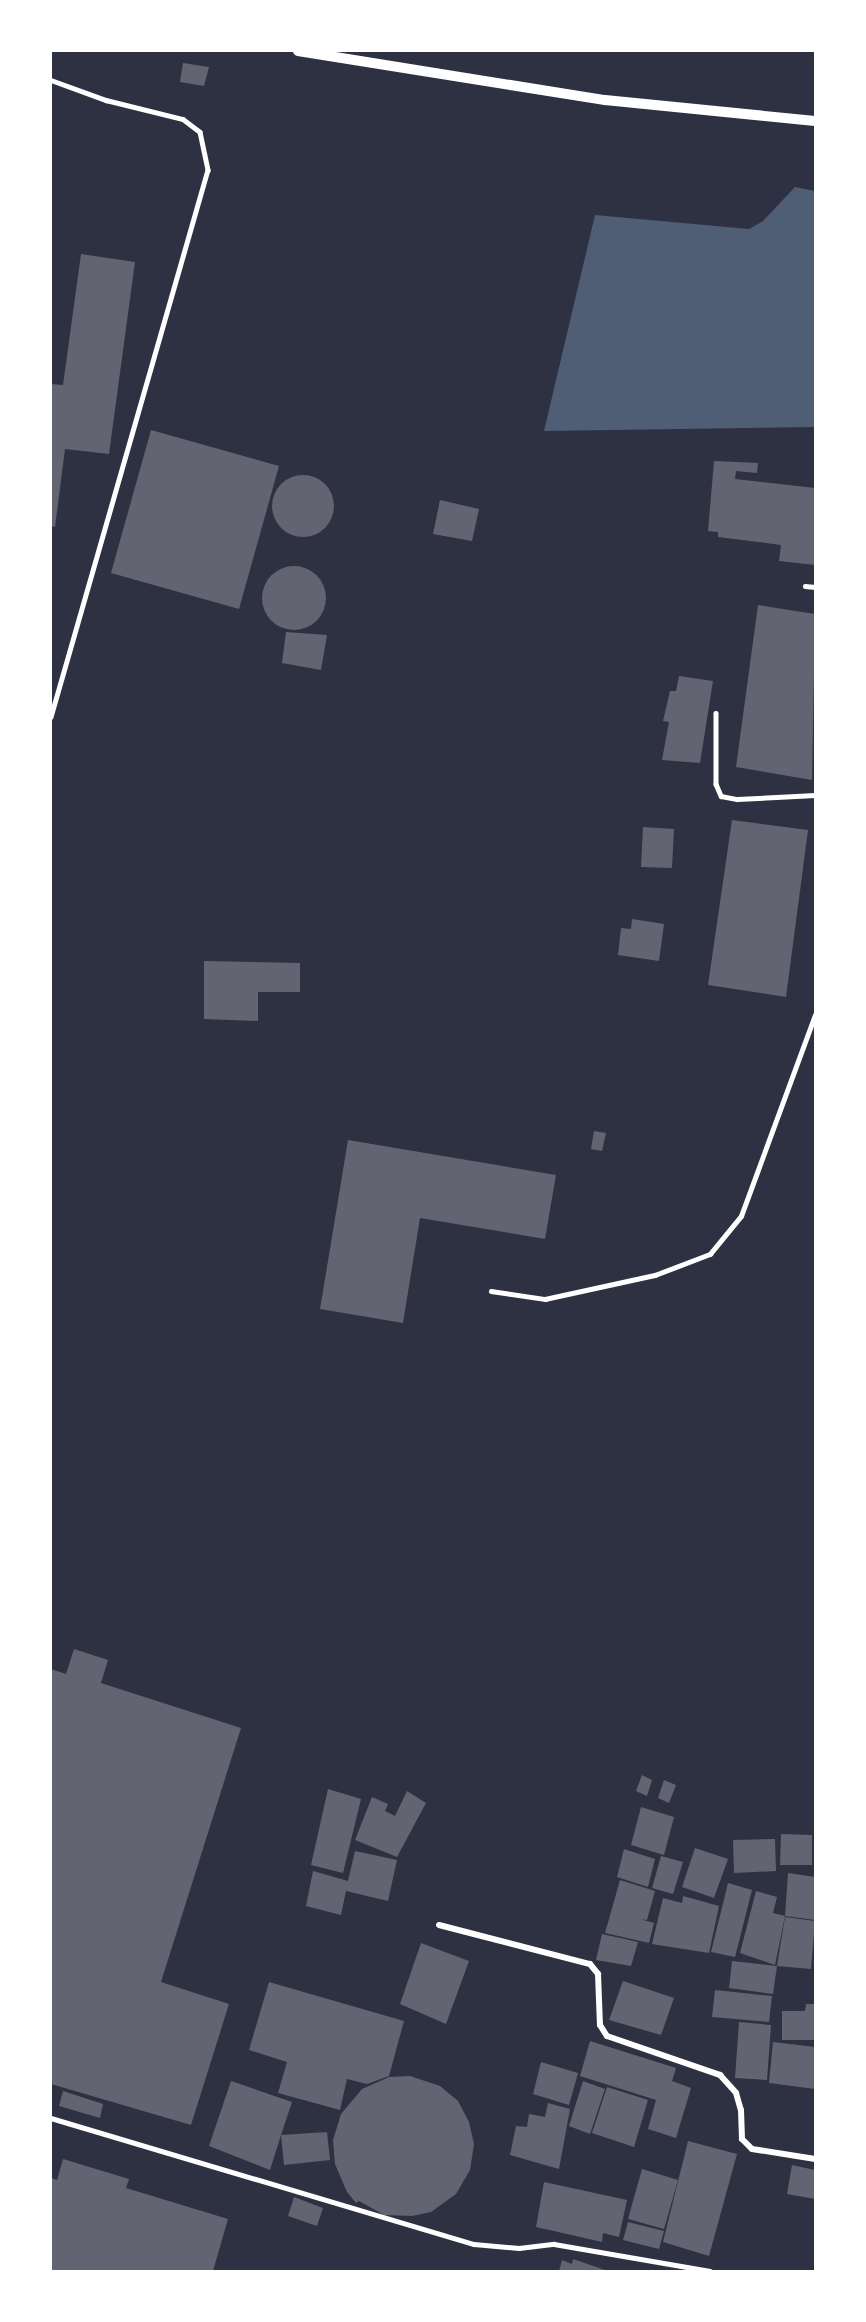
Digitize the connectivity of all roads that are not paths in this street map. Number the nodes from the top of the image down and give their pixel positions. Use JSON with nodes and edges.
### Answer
{"nodes":[{"id":1,"x":298,"y":51,"type":"edge"},
{"id":2,"x":51,"y":80,"type":"edge"},
{"id":3,"x":815,"y":121,"type":"edge"},
{"id":4,"x":805,"y":586,"type":"dead end"},
{"id":5,"x":815,"y":587,"type":"edge"},
{"id":6,"x":716,"y":713,"type":"dead end"},
{"id":7,"x":51,"y":717,"type":"edge"},
{"id":8,"x":815,"y":795,"type":"edge"},
{"id":9,"x":815,"y":1015,"type":"edge"},
{"id":10,"x":491,"y":1291,"type":"dead end"},
{"id":11,"x":439,"y":1925,"type":"dead end"},
{"id":12,"x":51,"y":2118,"type":"edge"},
{"id":13,"x":815,"y":2159,"type":"edge"},
{"id":14,"x":710,"y":2271,"type":"edge"}],
"edges":[{"from":1,"to":3,"type":"street"},
{"from":2,"to":7,"type":"lane"},
{"from":4,"to":5,"type":"lane"},
{"from":6,"to":8,"type":"lane"},
{"from":9,"to":10,"type":"lane"},
{"from":11,"to":13,"type":"street"},
{"from":12,"to":14,"type":"lane"}]}
